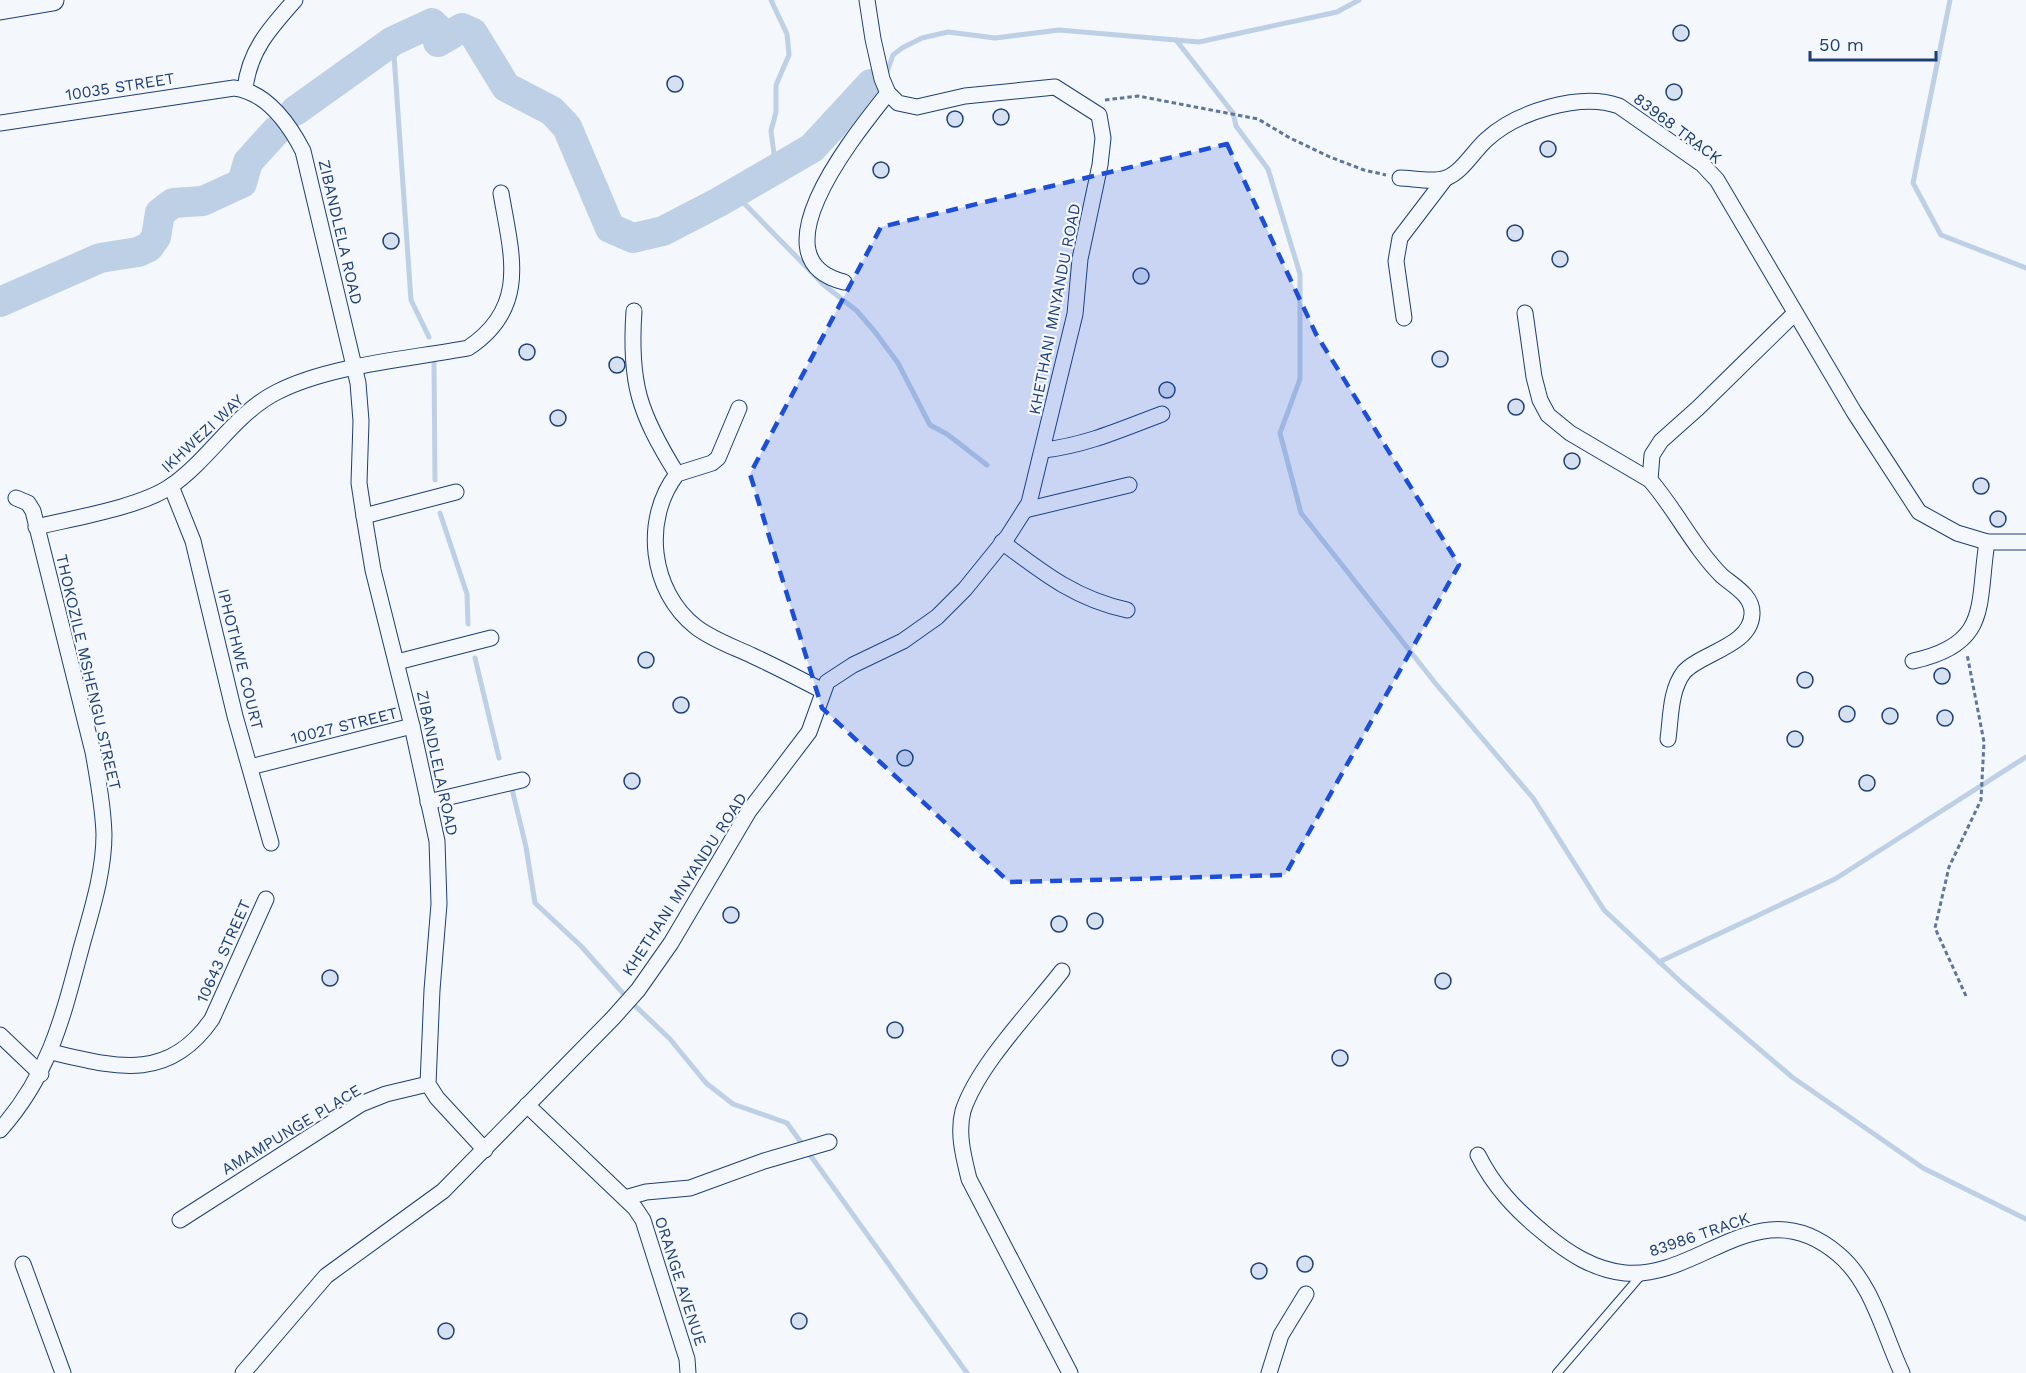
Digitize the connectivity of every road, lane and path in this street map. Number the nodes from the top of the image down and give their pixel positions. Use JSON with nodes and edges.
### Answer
{"nodes":[{"id":1,"x":53,"y":0,"type":"edge"},
{"id":2,"x":295,"y":0,"type":"edge"},
{"id":3,"x":867,"y":0,"type":"edge"},
{"id":4,"x":0,"y":9,"type":"edge"},
{"id":5,"x":245,"y":89,"type":"junction"},
{"id":6,"x":888,"y":93,"type":"junction"},
{"id":7,"x":1083,"y":103,"type":"junction"},
{"id":8,"x":0,"y":123,"type":"edge"},
{"id":9,"x":1400,"y":178,"type":"joint"},
{"id":10,"x":1445,"y":179,"type":"junction"},
{"id":11,"x":501,"y":193,"type":"dead end"},
{"id":12,"x":844,"y":282,"type":"dead end"},
{"id":13,"x":634,"y":311,"type":"dead end"},
{"id":14,"x":1525,"y":313,"type":"dead end"},
{"id":15,"x":1794,"y":314,"type":"junction"},
{"id":16,"x":1404,"y":318,"type":"dead end"},
{"id":17,"x":354,"y":368,"type":"junction"},
{"id":18,"x":739,"y":408,"type":"dead end"},
{"id":19,"x":1162,"y":414,"type":"dead end"},
{"id":20,"x":1044,"y":450,"type":"junction"},
{"id":21,"x":677,"y":474,"type":"junction"},
{"id":22,"x":1650,"y":480,"type":"junction"},
{"id":23,"x":1129,"y":484,"type":"dead end"},
{"id":24,"x":171,"y":486,"type":"junction"},
{"id":25,"x":456,"y":492,"type":"dead end"},
{"id":26,"x":16,"y":498,"type":"dead end"},
{"id":27,"x":1025,"y":510,"type":"junction"},
{"id":28,"x":364,"y":516,"type":"junction"},
{"id":29,"x":36,"y":527,"type":"junction"},
{"id":30,"x":1002,"y":542,"type":"junction"},
{"id":31,"x":1987,"y":542,"type":"junction"},
{"id":32,"x":2026,"y":542,"type":"edge"},
{"id":33,"x":1126,"y":610,"type":"dead end"},
{"id":34,"x":1964,"y":637,"type":"junction"},
{"id":35,"x":491,"y":638,"type":"dead end"},
{"id":36,"x":1913,"y":661,"type":"dead end"},
{"id":37,"x":397,"y":662,"type":"junction"},
{"id":38,"x":823,"y":691,"type":"junction"},
{"id":39,"x":412,"y":726,"type":"junction"},
{"id":40,"x":1668,"y":739,"type":"dead end"},
{"id":41,"x":250,"y":767,"type":"junction"},
{"id":42,"x":522,"y":780,"type":"dead end"},
{"id":43,"x":428,"y":802,"type":"junction"},
{"id":44,"x":271,"y":843,"type":"dead end"},
{"id":45,"x":266,"y":898,"type":"dead end"},
{"id":46,"x":1062,"y":971,"type":"dead end"},
{"id":47,"x":1966,"y":996,"type":"dead end"},
{"id":48,"x":0,"y":1035,"type":"edge"},
{"id":49,"x":51,"y":1052,"type":"junction"},
{"id":50,"x":41,"y":1074,"type":"junction"},
{"id":51,"x":428,"y":1084,"type":"junction"},
{"id":52,"x":527,"y":1105,"type":"junction"},
{"id":53,"x":0,"y":1130,"type":"edge"},
{"id":54,"x":829,"y":1142,"type":"dead end"},
{"id":55,"x":485,"y":1150,"type":"junction"},
{"id":56,"x":1478,"y":1155,"type":"dead end"},
{"id":57,"x":625,"y":1198,"type":"junction"},
{"id":58,"x":180,"y":1220,"type":"dead end"},
{"id":59,"x":23,"y":1264,"type":"dead end"},
{"id":60,"x":1643,"y":1272,"type":"junction"},
{"id":61,"x":1306,"y":1294,"type":"dead end"},
{"id":62,"x":63,"y":1373,"type":"edge"},
{"id":63,"x":243,"y":1373,"type":"edge"},
{"id":64,"x":688,"y":1373,"type":"edge"},
{"id":65,"x":1070,"y":1373,"type":"edge"},
{"id":66,"x":1269,"y":1373,"type":"edge"},
{"id":67,"x":1557,"y":1373,"type":"edge"},
{"id":68,"x":1902,"y":1373,"type":"edge"}],
"edges":[{"from":1,"to":4,"type":"main road"},
{"from":2,"to":5,"type":"street"},
{"from":3,"to":6,"type":"street"},
{"from":5,"to":8,"type":"street","name":"10035 STREET"},
{"from":5,"to":17,"type":"street","name":"ZIBANDLELA ROAD"},
{"from":6,"to":7,"type":"street","name":"KHETHANI MNYANDU ROAD"},
{"from":6,"to":12,"type":"street"},
{"from":7,"to":9,"type":"path"},
{"from":7,"to":20,"type":"street","name":"KHETHANI MNYANDU ROAD"},
{"from":9,"to":10,"type":"street"},
{"from":10,"to":15,"type":"street","name":"83968 TRACK"},
{"from":10,"to":16,"type":"street","name":"83968 TRACK"},
{"from":11,"to":17,"type":"street"},
{"from":13,"to":21,"type":"street"},
{"from":14,"to":22,"type":"street"},
{"from":15,"to":22,"type":"street"},
{"from":15,"to":31,"type":"street","name":"83968 TRACK"},
{"from":17,"to":24,"type":"street","name":"IKHWEZI WAY"},
{"from":17,"to":28,"type":"street","name":"ZIBANDLELA ROAD"},
{"from":18,"to":21,"type":"street"},
{"from":19,"to":20,"type":"street"},
{"from":20,"to":27,"type":"street","name":"KHETHANI MNYANDU ROAD"},
{"from":21,"to":38,"type":"street"},
{"from":22,"to":40,"type":"street"},
{"from":23,"to":27,"type":"street"},
{"from":24,"to":29,"type":"street","name":"IKHWEZI WAY"},
{"from":24,"to":41,"type":"street","name":"IPHOTHWE COURT"},
{"from":25,"to":28,"type":"street"},
{"from":26,"to":29,"type":"street","name":"THOKOZILE MSHENGU STREET"},
{"from":27,"to":30,"type":"street","name":"KHETHANI MNYANDU ROAD"},
{"from":28,"to":37,"type":"street","name":"ZIBANDLELA ROAD"},
{"from":29,"to":49,"type":"street","name":"THOKOZILE MSHENGU STREET"},
{"from":30,"to":33,"type":"street"},
{"from":30,"to":38,"type":"street","name":"KHETHANI MNYANDU ROAD"},
{"from":31,"to":32,"type":"street","name":"83968 TRACK"},
{"from":31,"to":34,"type":"street"},
{"from":34,"to":36,"type":"street"},
{"from":34,"to":47,"type":"path"},
{"from":35,"to":37,"type":"street"},
{"from":37,"to":39,"type":"street","name":"ZIBANDLELA ROAD"},
{"from":38,"to":52,"type":"street","name":"KHETHANI MNYANDU ROAD"},
{"from":39,"to":41,"type":"street","name":"10027 STREET"},
{"from":39,"to":43,"type":"street","name":"ZIBANDLELA ROAD"},
{"from":41,"to":44,"type":"street","name":"IPHOTHWE COURT"},
{"from":42,"to":43,"type":"street"},
{"from":43,"to":51,"type":"street","name":"ZIBANDLELA ROAD"},
{"from":45,"to":49,"type":"street","name":"10643 STREET"},
{"from":46,"to":65,"type":"street"},
{"from":48,"to":50,"type":"street"},
{"from":49,"to":50,"type":"street","name":"THOKOZILE MSHENGU STREET"},
{"from":50,"to":53,"type":"street","name":"THOKOZILE MSHENGU STREET"},
{"from":51,"to":55,"type":"street"},
{"from":51,"to":58,"type":"street","name":"AMAMPUNGE PLACE"},
{"from":52,"to":55,"type":"street","name":"KHETHANI MNYANDU ROAD"},
{"from":52,"to":57,"type":"street","name":"ORANGE AVENUE"},
{"from":54,"to":57,"type":"street"},
{"from":55,"to":63,"type":"street","name":"KHETHANI MNYANDU ROAD"},
{"from":56,"to":60,"type":"street","name":"83986 TRACK"},
{"from":57,"to":64,"type":"street","name":"ORANGE AVENUE"},
{"from":59,"to":62,"type":"street"},
{"from":60,"to":67,"type":"lane"},
{"from":60,"to":68,"type":"street","name":"83986 TRACK"},
{"from":61,"to":66,"type":"street"}]}
